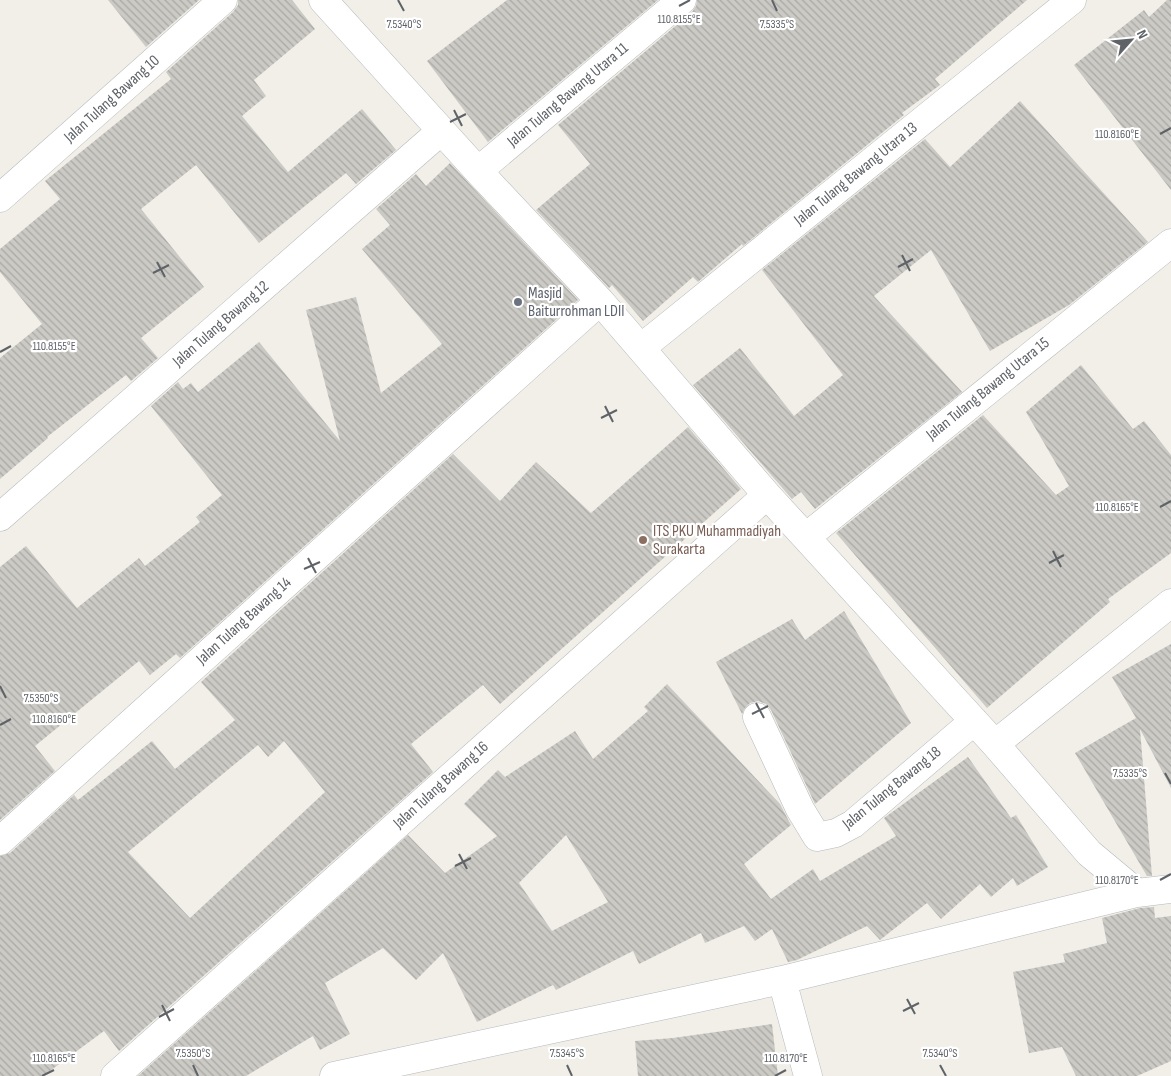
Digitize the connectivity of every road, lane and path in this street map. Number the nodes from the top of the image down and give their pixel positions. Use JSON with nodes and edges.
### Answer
{"nodes":[{"id":1,"x":223,"y":0,"type":"edge"},
{"id":2,"x":323,"y":0,"type":"edge"},
{"id":3,"x":682,"y":0,"type":"edge"},
{"id":4,"x":1072,"y":0,"type":"edge"},
{"id":5,"x":442,"y":131,"type":"junction"},
{"id":6,"x":478,"y":171,"type":"junction"},
{"id":7,"x":0,"y":198,"type":"edge"},
{"id":8,"x":1171,"y":243,"type":"edge"},
{"id":9,"x":600,"y":301,"type":"junction"},
{"id":10,"x":641,"y":348,"type":"junction"},
{"id":11,"x":767,"y":495,"type":"junction"},
{"id":12,"x":0,"y":518,"type":"edge"},
{"id":13,"x":806,"y":537,"type":"junction"},
{"id":14,"x":1171,"y":603,"type":"edge"},
{"id":15,"x":757,"y":717,"type":"dead end"},
{"id":16,"x":974,"y":721,"type":"junction"},
{"id":17,"x":995,"y":744,"type":"junction"},
{"id":18,"x":0,"y":841,"type":"edge"},
{"id":19,"x":1171,"y":889,"type":"edge"},
{"id":20,"x":1138,"y":892,"type":"junction"},
{"id":21,"x":782,"y":980,"type":"junction"},
{"id":22,"x":364,"y":1073,"type":"edge"},
{"id":23,"x":115,"y":1076,"type":"edge"},
{"id":24,"x":334,"y":1076,"type":"edge"},
{"id":25,"x":808,"y":1076,"type":"edge"}],
"edges":[{"from":1,"to":7,"type":"street","name":"Jalan Tulang Bawang 10"},
{"from":2,"to":5,"type":"street"},
{"from":3,"to":6,"type":"street","name":"Jalan Tulang Bawang Utara 11"},
{"from":4,"to":10,"type":"street","name":"Jalan Tulang Bawang Utara 13"},
{"from":5,"to":6,"type":"street"},
{"from":5,"to":12,"type":"street","name":"Jalan Tulang Bawang 12"},
{"from":6,"to":9,"type":"street"},
{"from":8,"to":13,"type":"street","name":"Jalan Tulang Bawang Utara 15"},
{"from":9,"to":10,"type":"street"},
{"from":9,"to":18,"type":"street","name":"Jalan Tulang Bawang 14"},
{"from":10,"to":11,"type":"street"},
{"from":11,"to":13,"type":"street"},
{"from":11,"to":23,"type":"street","name":"Jalan Tulang Bawang 16"},
{"from":13,"to":16,"type":"street"},
{"from":14,"to":17,"type":"street"},
{"from":15,"to":16,"type":"street","name":"Jalan Tulang Bawang 18"},
{"from":16,"to":17,"type":"street"},
{"from":17,"to":20,"type":"street"},
{"from":19,"to":20,"type":"street"},
{"from":20,"to":21,"type":"street"},
{"from":21,"to":22,"type":"street"},
{"from":21,"to":25,"type":"street"},
{"from":22,"to":24,"type":"street"}]}
